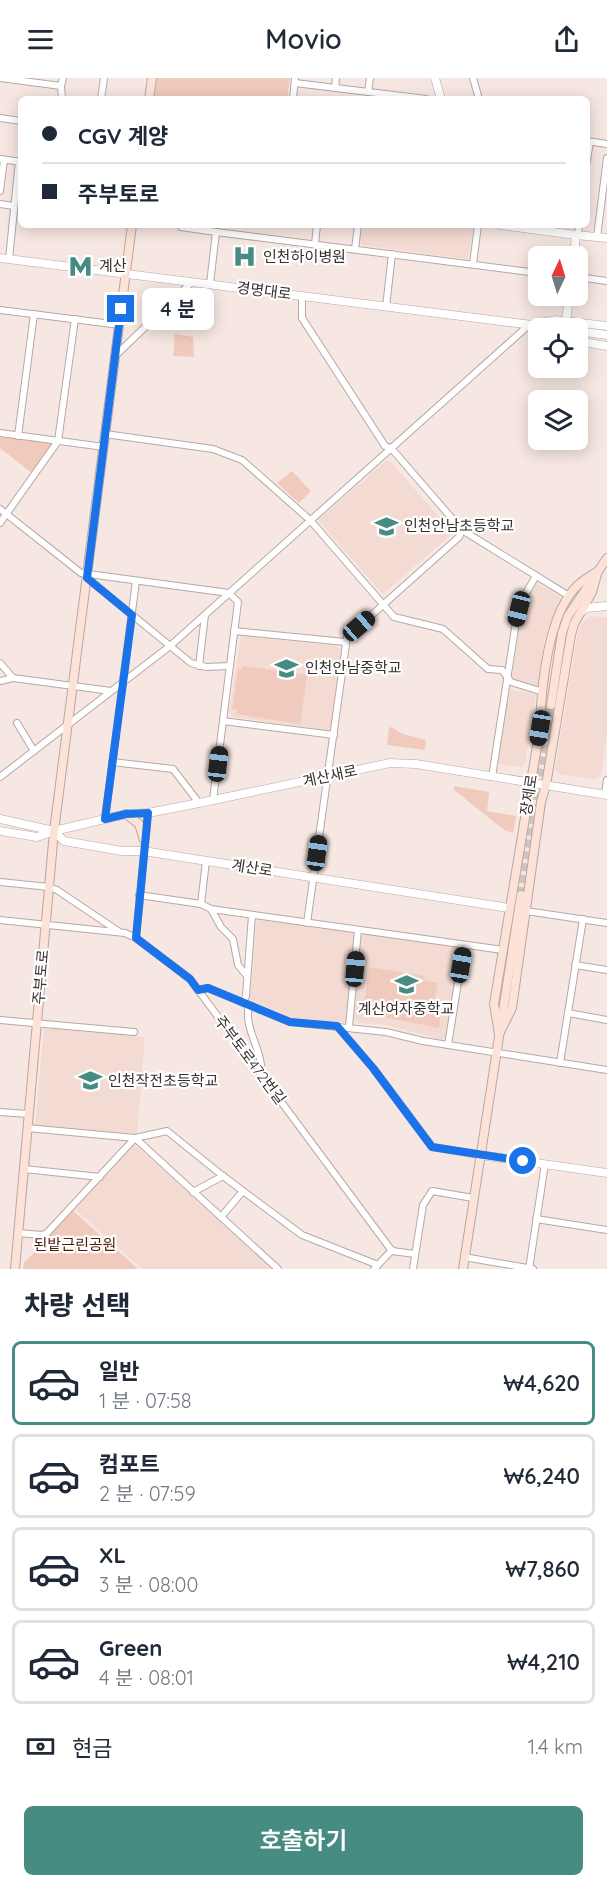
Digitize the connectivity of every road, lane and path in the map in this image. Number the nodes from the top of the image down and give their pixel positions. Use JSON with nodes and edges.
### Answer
{"nodes":[{"id":1,"x":0,"y":78,"type":"edge"},
{"id":2,"x":63,"y":78,"type":"edge"},
{"id":3,"x":104,"y":78,"type":"edge"},
{"id":4,"x":152,"y":78,"type":"edge"},
{"id":5,"x":336,"y":78,"type":"edge"},
{"id":6,"x":370,"y":78,"type":"edge"},
{"id":7,"x":435,"y":78,"type":"edge"},
{"id":8,"x":473,"y":78,"type":"edge"},
{"id":9,"x":295,"y":80,"type":"edge"},
{"id":10,"x":61,"y":86,"type":"junction"},
{"id":11,"x":335,"y":88,"type":"junction"},
{"id":12,"x":368,"y":92,"type":"junction"},
{"id":13,"x":62,"y":96,"type":"edge"},
{"id":14,"x":101,"y":96,"type":"edge"},
{"id":15,"x":149,"y":96,"type":"edge"},
{"id":16,"x":292,"y":96,"type":"edge"},
{"id":17,"x":401,"y":96,"type":"edge"},
{"id":18,"x":440,"y":96,"type":"edge"},
{"id":19,"x":478,"y":96,"type":"edge"},
{"id":20,"x":0,"y":118,"type":"edge"},
{"id":21,"x":18,"y":121,"type":"edge"},
{"id":22,"x":590,"y":141,"type":"edge"},
{"id":23,"x":607,"y":144,"type":"edge"},
{"id":24,"x":607,"y":158,"type":"edge"},
{"id":25,"x":2,"y":160,"type":"edge"},
{"id":26,"x":18,"y":162,"type":"edge"},
{"id":27,"x":0,"y":191,"type":"edge"},
{"id":28,"x":0,"y":204,"type":"edge"},
{"id":29,"x":17,"y":204,"type":"edge"},
{"id":30,"x":132,"y":228,"type":"edge"},
{"id":31,"x":188,"y":228,"type":"edge"},
{"id":32,"x":317,"y":228,"type":"edge"},
{"id":33,"x":358,"y":228,"type":"edge"},
{"id":34,"x":478,"y":228,"type":"edge"},
{"id":35,"x":578,"y":228,"type":"edge"},
{"id":36,"x":558,"y":229,"type":"edge"},
{"id":37,"x":216,"y":232,"type":"junction"},
{"id":38,"x":577,"y":235,"type":"junction"},
{"id":39,"x":597,"y":237,"type":"junction"},
{"id":40,"x":607,"y":238,"type":"edge"},
{"id":41,"x":315,"y":244,"type":"junction"},
{"id":42,"x":575,"y":246,"type":"edge"},
{"id":43,"x":355,"y":249,"type":"junction"},
{"id":44,"x":392,"y":254,"type":"junction"},
{"id":45,"x":4,"y":258,"type":"edge"},
{"id":46,"x":473,"y":264,"type":"junction"},
{"id":47,"x":528,"y":272,"type":"edge"},
{"id":48,"x":125,"y":274,"type":"junction"},
{"id":49,"x":588,"y":279,"type":"edge"},
{"id":50,"x":607,"y":281,"type":"edge"},
{"id":51,"x":192,"y":282,"type":"junction"},
{"id":52,"x":210,"y":284,"type":"junction"},
{"id":53,"x":302,"y":296,"type":"junction"},
{"id":54,"x":386,"y":307,"type":"junction"},
{"id":55,"x":0,"y":310,"type":"edge"},
{"id":56,"x":34,"y":314,"type":"junction"},
{"id":57,"x":75,"y":319,"type":"junction"},
{"id":58,"x":588,"y":324,"type":"edge"},
{"id":59,"x":120,"y":325,"type":"junction"},
{"id":60,"x":528,"y":325,"type":"edge"},
{"id":61,"x":528,"y":326,"type":"edge"},
{"id":62,"x":607,"y":326,"type":"edge"},
{"id":63,"x":588,"y":332,"type":"edge"},
{"id":64,"x":607,"y":335,"type":"edge"},
{"id":65,"x":588,"y":343,"type":"edge"},
{"id":66,"x":607,"y":346,"type":"edge"},
{"id":67,"x":116,"y":356,"type":"junction"},
{"id":68,"x":0,"y":433,"type":"edge"},
{"id":69,"x":105,"y":434,"type":"junction"},
{"id":70,"x":18,"y":436,"type":"junction"},
{"id":71,"x":58,"y":441,"type":"junction"},
{"id":72,"x":104,"y":447,"type":"junction"},
{"id":73,"x":391,"y":448,"type":"junction"},
{"id":74,"x":0,"y":509,"type":"edge"},
{"id":75,"x":8,"y":515,"type":"junction"},
{"id":76,"x":310,"y":520,"type":"junction"},
{"id":77,"x":0,"y":523,"type":"edge"},
{"id":78,"x":462,"y":530,"type":"junction"},
{"id":79,"x":607,"y":558,"type":"edge"},
{"id":80,"x":598,"y":571,"type":"junction"},
{"id":81,"x":87,"y":576,"type":"junction"},
{"id":82,"x":536,"y":576,"type":"junction"},
{"id":83,"x":136,"y":581,"type":"junction"},
{"id":84,"x":592,"y":592,"type":"junction"},
{"id":85,"x":229,"y":593,"type":"junction"},
{"id":86,"x":568,"y":596,"type":"junction"},
{"id":87,"x":383,"y":605,"type":"junction"},
{"id":88,"x":605,"y":606,"type":"edge"},
{"id":89,"x":579,"y":613,"type":"junction"},
{"id":90,"x":205,"y":614,"type":"junction"},
{"id":91,"x":132,"y":615,"type":"junction"},
{"id":92,"x":234,"y":631,"type":"junction"},
{"id":93,"x":345,"y":642,"type":"junction"},
{"id":94,"x":170,"y":646,"type":"junction"},
{"id":95,"x":0,"y":663,"type":"edge"},
{"id":96,"x":199,"y":666,"type":"junction"},
{"id":97,"x":230,"y":666,"type":"junction"},
{"id":98,"x":508,"y":677,"type":"junction"},
{"id":99,"x":13,"y":678,"type":"junction"},
{"id":100,"x":0,"y":681,"type":"edge"},
{"id":101,"x":123,"y":682,"type":"junction"},
{"id":102,"x":73,"y":686,"type":"junction"},
{"id":103,"x":111,"y":691,"type":"junction"},
{"id":104,"x":543,"y":692,"type":"junction"},
{"id":105,"x":540,"y":705,"type":"junction"},
{"id":106,"x":550,"y":705,"type":"tunnel mouth"},
{"id":107,"x":223,"y":722,"type":"junction"},
{"id":108,"x":557,"y":722,"type":"junction"},
{"id":109,"x":17,"y":723,"type":"dead end"},
{"id":110,"x":68,"y":724,"type":"junction"},
{"id":111,"x":334,"y":735,"type":"junction"},
{"id":112,"x":34,"y":751,"type":"junction"},
{"id":113,"x":112,"y":762,"type":"junction"},
{"id":114,"x":328,"y":776,"type":"junction"},
{"id":115,"x":0,"y":777,"type":"edge"},
{"id":116,"x":492,"y":777,"type":"junction"},
{"id":117,"x":607,"y":780,"type":"edge"},
{"id":118,"x":531,"y":783,"type":"junction"},
{"id":119,"x":546,"y":785,"type":"junction"},
{"id":120,"x":606,"y":795,"type":"edge"},
{"id":121,"x":213,"y":800,"type":"junction"},
{"id":122,"x":199,"y":803,"type":"junction"},
{"id":123,"x":148,"y":813,"type":"junction"},
{"id":124,"x":126,"y":814,"type":"junction"},
{"id":125,"x":0,"y":819,"type":"edge"},
{"id":126,"x":105,"y":819,"type":"junction"},
{"id":127,"x":0,"y":831,"type":"edge"},
{"id":128,"x":54,"y":831,"type":"junction"},
{"id":129,"x":144,"y":840,"type":"junction"},
{"id":130,"x":143,"y":851,"type":"junction"},
{"id":131,"x":206,"y":861,"type":"junction"},
{"id":132,"x":514,"y":876,"type":"junction"},
{"id":133,"x":313,"y":878,"type":"junction"},
{"id":134,"x":531,"y":878,"type":"junction"},
{"id":135,"x":0,"y":882,"type":"edge"},
{"id":136,"x":49,"y":887,"type":"junction"},
{"id":137,"x":139,"y":895,"type":"junction"},
{"id":138,"x":521,"y":895,"type":"tunnel mouth"},
{"id":139,"x":201,"y":904,"type":"junction"},
{"id":140,"x":509,"y":908,"type":"junction"},
{"id":141,"x":211,"y":909,"type":"junction"},
{"id":142,"x":526,"y":911,"type":"junction"},
{"id":143,"x":252,"y":915,"type":"junction"},
{"id":144,"x":583,"y":919,"type":"junction"},
{"id":145,"x":0,"y":920,"type":"edge"},
{"id":146,"x":307,"y":923,"type":"junction"},
{"id":147,"x":607,"y":923,"type":"edge"},
{"id":148,"x":45,"y":924,"type":"junction"},
{"id":149,"x":358,"y":930,"type":"junction"},
{"id":150,"x":121,"y":932,"type":"junction"},
{"id":151,"x":136,"y":938,"type":"junction"},
{"id":152,"x":464,"y":945,"type":"junction"},
{"id":153,"x":503,"y":950,"type":"junction"},
{"id":154,"x":575,"y":965,"type":"junction"},
{"id":155,"x":607,"y":970,"type":"edge"},
{"id":156,"x":247,"y":976,"type":"junction"},
{"id":157,"x":198,"y":990,"type":"junction"},
{"id":158,"x":246,"y":1004,"type":"junction"},
{"id":159,"x":568,"y":1014,"type":"junction"},
{"id":160,"x":0,"y":1020,"type":"edge"},
{"id":161,"x":607,"y":1020,"type":"edge"},
{"id":162,"x":37,"y":1022,"type":"junction"},
{"id":163,"x":337,"y":1026,"type":"junction"},
{"id":164,"x":349,"y":1027,"type":"junction"},
{"id":165,"x":134,"y":1032,"type":"dead end"},
{"id":166,"x":499,"y":1034,"type":"junction"},
{"id":167,"x":448,"y":1045,"type":"junction"},
{"id":168,"x":496,"y":1053,"type":"junction"},
{"id":169,"x":560,"y":1063,"type":"junction"},
{"id":170,"x":607,"y":1070,"type":"edge"},
{"id":171,"x":261,"y":1075,"type":"junction"},
{"id":172,"x":0,"y":1112,"type":"edge"},
{"id":173,"x":28,"y":1114,"type":"junction"},
{"id":174,"x":27,"y":1128,"type":"junction"},
{"id":175,"x":135,"y":1138,"type":"junction"},
{"id":176,"x":480,"y":1155,"type":"junction"},
{"id":177,"x":544,"y":1164,"type":"junction"},
{"id":178,"x":24,"y":1169,"type":"junction"},
{"id":179,"x":607,"y":1173,"type":"edge"},
{"id":180,"x":100,"y":1176,"type":"junction"},
{"id":181,"x":223,"y":1176,"type":"junction"},
{"id":182,"x":243,"y":1191,"type":"junction"},
{"id":183,"x":193,"y":1192,"type":"junction"},
{"id":184,"x":473,"y":1198,"type":"junction"},
{"id":185,"x":221,"y":1218,"type":"junction"},
{"id":186,"x":536,"y":1219,"type":"junction"},
{"id":187,"x":607,"y":1230,"type":"edge"},
{"id":188,"x":18,"y":1233,"type":"junction"},
{"id":189,"x":392,"y":1251,"type":"junction"},
{"id":190,"x":415,"y":1254,"type":"junction"},
{"id":191,"x":465,"y":1257,"type":"junction"},
{"id":192,"x":376,"y":1267,"type":"edge"},
{"id":193,"x":15,"y":1269,"type":"edge"},
{"id":194,"x":278,"y":1269,"type":"edge"},
{"id":195,"x":412,"y":1269,"type":"edge"},
{"id":196,"x":463,"y":1269,"type":"edge"},
{"id":197,"x":529,"y":1269,"type":"edge"},
{"id":198,"x":534,"y":1269,"type":"edge"}],
"edges":[{"from":1,"to":10,"type":"street"},
{"from":2,"to":10,"type":"street"},
{"from":3,"to":14,"type":"street"},
{"from":4,"to":15,"type":"main road"},
{"from":5,"to":11,"type":"street"},
{"from":6,"to":12,"type":"street"},
{"from":7,"to":18,"type":"street"},
{"from":8,"to":19,"type":"street"},
{"from":9,"to":11,"type":"street"},
{"from":9,"to":16,"type":"street"},
{"from":10,"to":13,"type":"street"},
{"from":11,"to":12,"type":"street"},
{"from":12,"to":17,"type":"street"},
{"from":20,"to":21,"type":"street"},
{"from":22,"to":23,"type":"street"},
{"from":24,"to":39,"type":"street"},
{"from":25,"to":26,"type":"street"},
{"from":25,"to":27,"type":"street"},
{"from":28,"to":29,"type":"street"},
{"from":29,"to":45,"type":"street"},
{"from":30,"to":48,"type":"main road","name":"주부토로"},
{"from":31,"to":37,"type":"street"},
{"from":32,"to":41,"type":"street"},
{"from":33,"to":43,"type":"street"},
{"from":34,"to":46,"type":"street"},
{"from":35,"to":38,"type":"street"},
{"from":36,"to":38,"type":"street"},
{"from":37,"to":41,"type":"street"},
{"from":37,"to":52,"type":"street"},
{"from":38,"to":39,"type":"street"},
{"from":38,"to":42,"type":"street"},
{"from":39,"to":40,"type":"street"},
{"from":41,"to":43,"type":"street"},
{"from":43,"to":44,"type":"street"},
{"from":44,"to":46,"type":"street"},
{"from":44,"to":54,"type":"street"},
{"from":45,"to":48,"type":"street","name":"경명대로"},
{"from":46,"to":47,"type":"street"},
{"from":48,"to":51,"type":"street","name":"경명대로"},
{"from":48,"to":59,"type":"main road","name":"주부토로"},
{"from":49,"to":50,"type":"street"},
{"from":51,"to":52,"type":"street","name":"경명대로"},
{"from":51,"to":67,"type":"street"},
{"from":52,"to":53,"type":"street","name":"경명대로"},
{"from":53,"to":54,"type":"street","name":"경명대로"},
{"from":53,"to":73,"type":"street"},
{"from":54,"to":60,"type":"street","name":"경명대로"},
{"from":55,"to":56,"type":"street"},
{"from":56,"to":57,"type":"street"},
{"from":56,"to":70,"type":"street"},
{"from":57,"to":59,"type":"street"},
{"from":57,"to":71,"type":"street"},
{"from":58,"to":62,"type":"street","name":"경명대로"},
{"from":59,"to":67,"type":"main road","name":"주부토로"},
{"from":61,"to":73,"type":"street"},
{"from":63,"to":64,"type":"street"},
{"from":65,"to":66,"type":"street"},
{"from":67,"to":69,"type":"main road","name":"주부토로"},
{"from":68,"to":70,"type":"street"},
{"from":69,"to":72,"type":"main road","name":"주부토로"},
{"from":69,"to":76,"type":"street"},
{"from":70,"to":71,"type":"street"},
{"from":71,"to":72,"type":"street"},
{"from":71,"to":75,"type":"street"},
{"from":72,"to":81,"type":"main road","name":"주부토로"},
{"from":73,"to":76,"type":"street"},
{"from":73,"to":78,"type":"street"},
{"from":74,"to":75,"type":"street"},
{"from":75,"to":77,"type":"street"},
{"from":75,"to":81,"type":"street"},
{"from":76,"to":85,"type":"street"},
{"from":76,"to":87,"type":"street"},
{"from":78,"to":82,"type":"street"},
{"from":78,"to":87,"type":"street"},
{"from":79,"to":80,"type":"main road","name":"장제로"},
{"from":80,"to":84,"type":"main road","name":"장제로"},
{"from":80,"to":86,"type":"main road","name":"장제로"},
{"from":80,"to":106,"type":"main road","name":"장제로"},
{"from":81,"to":83,"type":"street"},
{"from":81,"to":91,"type":"street"},
{"from":81,"to":102,"type":"main road","name":"주부토로"},
{"from":82,"to":86,"type":"street"},
{"from":82,"to":98,"type":"street"},
{"from":83,"to":85,"type":"street"},
{"from":83,"to":91,"type":"street"},
{"from":84,"to":88,"type":"street"},
{"from":84,"to":89,"type":"main road","name":"장제로"},
{"from":85,"to":90,"type":"street"},
{"from":85,"to":92,"type":"street"},
{"from":86,"to":104,"type":"main road","name":"장제로"},
{"from":87,"to":93,"type":"street"},
{"from":87,"to":98,"type":"street"},
{"from":88,"to":89,"type":"street"},
{"from":89,"to":108,"type":"main road","name":"장제로"},
{"from":90,"to":94,"type":"street"},
{"from":90,"to":96,"type":"street"},
{"from":91,"to":94,"type":"street"},
{"from":91,"to":101,"type":"street"},
{"from":92,"to":93,"type":"street"},
{"from":92,"to":97,"type":"street"},
{"from":93,"to":111,"type":"street"},
{"from":94,"to":96,"type":"street"},
{"from":94,"to":101,"type":"street"},
{"from":95,"to":99,"type":"street"},
{"from":96,"to":97,"type":"street"},
{"from":97,"to":107,"type":"street"},
{"from":98,"to":104,"type":"street"},
{"from":98,"to":116,"type":"street"},
{"from":99,"to":100,"type":"street"},
{"from":99,"to":102,"type":"street"},
{"from":101,"to":103,"type":"street"},
{"from":101,"to":113,"type":"street"},
{"from":102,"to":103,"type":"street"},
{"from":102,"to":110,"type":"main road","name":"주부토로"},
{"from":103,"to":110,"type":"street"},
{"from":104,"to":105,"type":"main road","name":"장제로"},
{"from":105,"to":108,"type":"main road"},
{"from":105,"to":118,"type":"main road","name":"장제로"},
{"from":107,"to":111,"type":"street"},
{"from":107,"to":121,"type":"street"},
{"from":108,"to":119,"type":"main road","name":"장제로"},
{"from":109,"to":112,"type":"street"},
{"from":110,"to":112,"type":"street"},
{"from":110,"to":128,"type":"main road","name":"주부토로"},
{"from":111,"to":114,"type":"street"},
{"from":112,"to":115,"type":"street"},
{"from":113,"to":122,"type":"street"},
{"from":113,"to":126,"type":"street"},
{"from":114,"to":116,"type":"street","name":"계산새로"},
{"from":114,"to":121,"type":"street","name":"계산새로"},
{"from":114,"to":133,"type":"street"},
{"from":116,"to":118,"type":"street","name":"계산새로"},
{"from":117,"to":120,"type":"street"},
{"from":118,"to":119,"type":"street","name":"계산새로"},
{"from":118,"to":132,"type":"main road","name":"장제로"},
{"from":119,"to":120,"type":"street","name":"계산새로"},
{"from":119,"to":134,"type":"main road","name":"장제로"},
{"from":121,"to":122,"type":"street","name":"계산새로"},
{"from":122,"to":123,"type":"street","name":"계산새로"},
{"from":123,"to":124,"type":"street","name":"계산새로"},
{"from":123,"to":129,"type":"street"},
{"from":124,"to":126,"type":"street","name":"계산새로"},
{"from":124,"to":129,"type":"main road"},
{"from":125,"to":128,"type":"street"},
{"from":126,"to":128,"type":"street","name":"계산새로"},
{"from":127,"to":128,"type":"street"},
{"from":128,"to":130,"type":"street","name":"계산로"},
{"from":128,"to":136,"type":"main road","name":"주부토로"},
{"from":129,"to":130,"type":"street"},
{"from":130,"to":131,"type":"street","name":"계산로"},
{"from":130,"to":137,"type":"street"},
{"from":131,"to":133,"type":"street","name":"계산로"},
{"from":131,"to":139,"type":"street"},
{"from":132,"to":134,"type":"main road"},
{"from":132,"to":140,"type":"main road","name":"장제로"},
{"from":133,"to":140,"type":"street","name":"계산로"},
{"from":133,"to":146,"type":"street"},
{"from":134,"to":142,"type":"main road","name":"장제로"},
{"from":135,"to":136,"type":"street"},
{"from":136,"to":148,"type":"main road","name":"주부토로"},
{"from":136,"to":150,"type":"street"},
{"from":137,"to":139,"type":"street"},
{"from":137,"to":151,"type":"street"},
{"from":138,"to":166,"type":"main road","name":"장제로"},
{"from":139,"to":141,"type":"street"},
{"from":140,"to":153,"type":"main road","name":"장제로"},
{"from":141,"to":143,"type":"street"},
{"from":141,"to":156,"type":"street"},
{"from":142,"to":144,"type":"street"},
{"from":142,"to":166,"type":"main road","name":"장제로"},
{"from":143,"to":146,"type":"street"},
{"from":143,"to":156,"type":"street"},
{"from":144,"to":147,"type":"street"},
{"from":144,"to":154,"type":"street"},
{"from":145,"to":148,"type":"street","name":"주부토로472번길"},
{"from":146,"to":149,"type":"street"},
{"from":148,"to":150,"type":"street","name":"주부토로472번길"},
{"from":148,"to":162,"type":"main road","name":"주부토로"},
{"from":149,"to":152,"type":"street"},
{"from":149,"to":164,"type":"street"},
{"from":150,"to":151,"type":"street","name":"주부토로472번길"},
{"from":151,"to":157,"type":"street","name":"주부토로472번길"},
{"from":152,"to":153,"type":"street"},
{"from":152,"to":167,"type":"street"},
{"from":153,"to":166,"type":"main road","name":"장제로"},
{"from":154,"to":155,"type":"street"},
{"from":154,"to":159,"type":"street"},
{"from":156,"to":158,"type":"street"},
{"from":157,"to":158,"type":"street"},
{"from":157,"to":171,"type":"street","name":"주부토로472번길"},
{"from":158,"to":163,"type":"street"},
{"from":158,"to":171,"type":"street"},
{"from":159,"to":161,"type":"street"},
{"from":159,"to":169,"type":"street"},
{"from":160,"to":162,"type":"street"},
{"from":162,"to":165,"type":"street"},
{"from":162,"to":173,"type":"main road","name":"주부토로"},
{"from":163,"to":164,"type":"street"},
{"from":163,"to":176,"type":"street"},
{"from":164,"to":167,"type":"street"},
{"from":166,"to":168,"type":"main road","name":"장제로"},
{"from":167,"to":168,"type":"street"},
{"from":168,"to":169,"type":"street"},
{"from":168,"to":176,"type":"main road","name":"장제로"},
{"from":169,"to":170,"type":"street"},
{"from":171,"to":189,"type":"street","name":"주부토로472번길"},
{"from":172,"to":173,"type":"street"},
{"from":173,"to":174,"type":"main road","name":"주부토로"},
{"from":174,"to":175,"type":"street"},
{"from":174,"to":178,"type":"main road","name":"주부토로"},
{"from":175,"to":180,"type":"street"},
{"from":175,"to":181,"type":"street"},
{"from":175,"to":183,"type":"street"},
{"from":176,"to":177,"type":"street"},
{"from":176,"to":184,"type":"main road","name":"장제로"},
{"from":177,"to":179,"type":"street"},
{"from":177,"to":186,"type":"street"},
{"from":178,"to":180,"type":"street"},
{"from":178,"to":188,"type":"main road","name":"주부토로"},
{"from":180,"to":188,"type":"street"},
{"from":181,"to":182,"type":"street"},
{"from":181,"to":183,"type":"street"},
{"from":182,"to":185,"type":"street"},
{"from":182,"to":192,"type":"street"},
{"from":183,"to":185,"type":"street"},
{"from":184,"to":190,"type":"street"},
{"from":184,"to":191,"type":"main road","name":"장제로"},
{"from":185,"to":194,"type":"street"},
{"from":186,"to":187,"type":"street"},
{"from":186,"to":197,"type":"street"},
{"from":188,"to":193,"type":"main road","name":"주부토로"},
{"from":189,"to":190,"type":"street"},
{"from":189,"to":192,"type":"street"},
{"from":190,"to":195,"type":"street"},
{"from":191,"to":196,"type":"main road","name":"장제로"},
{"from":191,"to":197,"type":"street"},
{"from":197,"to":198,"type":"street"}]}
